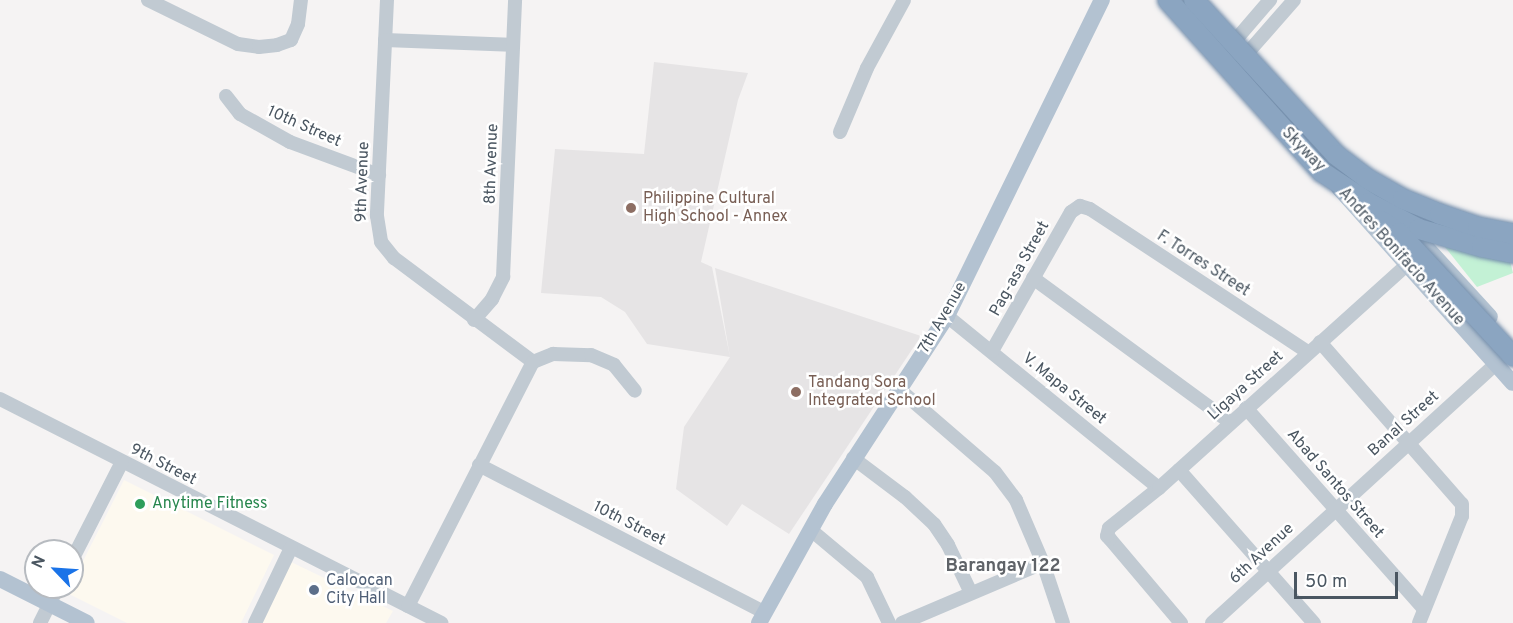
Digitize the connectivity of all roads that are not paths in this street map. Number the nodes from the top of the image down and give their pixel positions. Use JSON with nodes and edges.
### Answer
{"nodes":[{"id":1,"x":148,"y":0,"type":"edge"},
{"id":2,"x":301,"y":0,"type":"edge"},
{"id":3,"x":387,"y":0,"type":"edge"},
{"id":4,"x":514,"y":0,"type":"edge"},
{"id":5,"x":904,"y":0,"type":"edge"},
{"id":6,"x":1102,"y":0,"type":"edge"},
{"id":7,"x":1167,"y":0,"type":"edge"},
{"id":8,"x":1194,"y":0,"type":"edge"},
{"id":9,"x":1206,"y":0,"type":"edge"},
{"id":10,"x":1270,"y":0,"type":"edge"},
{"id":11,"x":1294,"y":0,"type":"edge"},
{"id":12,"x":1239,"y":36,"type":"junction"},
{"id":13,"x":385,"y":40,"type":"junction"},
{"id":14,"x":513,"y":45,"type":"junction"},
{"id":15,"x":1251,"y":50,"type":"junction"},
{"id":16,"x":226,"y":96,"type":"dead end"},
{"id":17,"x":840,"y":132,"type":"dead end"},
{"id":18,"x":1322,"y":172,"type":"junction"},
{"id":19,"x":379,"y":175,"type":"junction"},
{"id":20,"x":1080,"y":206,"type":"joint"},
{"id":21,"x":1409,"y":228,"type":"junction"},
{"id":22,"x":1513,"y":234,"type":"edge"},
{"id":23,"x":1513,"y":247,"type":"edge"},
{"id":24,"x":1513,"y":253,"type":"edge"},
{"id":25,"x":1408,"y":264,"type":"junction"},
{"id":26,"x":1034,"y":278,"type":"junction"},
{"id":27,"x":947,"y":316,"type":"junction"},
{"id":28,"x":474,"y":320,"type":"junction"},
{"id":29,"x":1320,"y":342,"type":"junction"},
{"id":30,"x":1513,"y":342,"type":"edge"},
{"id":31,"x":992,"y":351,"type":"junction"},
{"id":32,"x":1308,"y":352,"type":"junction"},
{"id":33,"x":1504,"y":360,"type":"edge"},
{"id":34,"x":533,"y":362,"type":"junction"},
{"id":35,"x":1513,"y":383,"type":"edge"},
{"id":36,"x":900,"y":390,"type":"junction"},
{"id":37,"x":635,"y":391,"type":"dead end"},
{"id":38,"x":0,"y":399,"type":"edge"},
{"id":39,"x":1246,"y":408,"type":"junction"},
{"id":40,"x":1230,"y":422,"type":"junction"},
{"id":41,"x":1409,"y":442,"type":"junction"},
{"id":42,"x":853,"y":458,"type":"junction"},
{"id":43,"x":122,"y":462,"type":"junction"},
{"id":44,"x":479,"y":465,"type":"junction"},
{"id":45,"x":1179,"y":470,"type":"junction"},
{"id":46,"x":1159,"y":488,"type":"junction"},
{"id":47,"x":1334,"y":510,"type":"junction"},
{"id":48,"x":810,"y":530,"type":"junction"},
{"id":49,"x":83,"y":539,"type":"edge"},
{"id":50,"x":291,"y":548,"type":"junction"},
{"id":51,"x":1043,"y":563,"type":"junction"},
{"id":52,"x":1267,"y":572,"type":"junction"},
{"id":53,"x":0,"y":579,"type":"edge"},
{"id":54,"x":971,"y":593,"type":"junction"},
{"id":55,"x":52,"y":599,"type":"edge"},
{"id":56,"x":50,"y":604,"type":"junction"},
{"id":57,"x":408,"y":606,"type":"junction"},
{"id":58,"x":1424,"y":609,"type":"junction"},
{"id":59,"x":761,"y":617,"type":"edge"},
{"id":60,"x":40,"y":623,"type":"edge"},
{"id":61,"x":87,"y":623,"type":"edge"},
{"id":62,"x":255,"y":623,"type":"edge"},
{"id":63,"x":441,"y":623,"type":"edge"},
{"id":64,"x":889,"y":623,"type":"edge"},
{"id":65,"x":902,"y":623,"type":"edge"},
{"id":66,"x":1063,"y":623,"type":"edge"},
{"id":67,"x":1181,"y":623,"type":"edge"},
{"id":68,"x":1212,"y":623,"type":"edge"},
{"id":69,"x":1314,"y":623,"type":"edge"},
{"id":70,"x":1419,"y":623,"type":"edge"}],
"edges":[{"from":1,"to":2,"type":"street"},
{"from":3,"to":13,"type":"street","name":"9th Avenue"},
{"from":4,"to":14,"type":"street","name":"8th Avenue"},
{"from":5,"to":17,"type":"street"},
{"from":6,"to":27,"type":"main road","name":"7th Avenue"},
{"from":7,"to":18,"type":"highway","name":"Skyway","bridge":true},
{"from":7,"to":25,"type":"main road","name":"Andres Bonifacio Avenue"},
{"from":8,"to":22,"type":"highway","name":"Skyway","bridge":true},
{"from":9,"to":12,"type":"main road","name":"Andres Bonifacio Avenue"},
{"from":10,"to":12,"type":"street"},
{"from":11,"to":15,"type":"street"},
{"from":12,"to":15,"type":"main road","name":"Andres Bonifacio Avenue"},
{"from":13,"to":14,"type":"street"},
{"from":13,"to":19,"type":"street","name":"9th Avenue"},
{"from":14,"to":28,"type":"street","name":"8th Avenue"},
{"from":15,"to":21,"type":"main road","name":"Andres Bonifacio Avenue"},
{"from":16,"to":19,"type":"street","name":"10th Street"},
{"from":18,"to":24,"type":"highway","name":"Skyway","bridge":true},
{"from":18,"to":33,"type":"highway","bridge":true},
{"from":19,"to":28,"type":"street","name":"9th Avenue"},
{"from":20,"to":26,"type":"street","name":"Pag-asa Street"},
{"from":20,"to":32,"type":"street","name":"F. Torres Street"},
{"from":21,"to":23,"type":"main road"},
{"from":21,"to":30,"type":"main road","name":"Andres Bonifacio Avenue"},
{"from":25,"to":29,"type":"street","name":"Ligaya Street"},
{"from":25,"to":33,"type":"main road","name":"Andres Bonifacio Avenue"},
{"from":26,"to":31,"type":"street","name":"Pag-asa Street"},
{"from":26,"to":40,"type":"street"},
{"from":27,"to":31,"type":"street","name":"V. Mapa Street"},
{"from":27,"to":36,"type":"main road","name":"7th Avenue"},
{"from":28,"to":34,"type":"street","name":"9th Avenue"},
{"from":29,"to":32,"type":"street","name":"Ligaya Street"},
{"from":29,"to":41,"type":"street"},
{"from":31,"to":46,"type":"street","name":"V. Mapa Street"},
{"from":32,"to":39,"type":"street","name":"Ligaya Street"},
{"from":33,"to":35,"type":"main road","name":"Andres Bonifacio Avenue"},
{"from":33,"to":41,"type":"street","name":"Banal Street"},
{"from":34,"to":37,"type":"street"},
{"from":34,"to":44,"type":"street"},
{"from":36,"to":42,"type":"main road","name":"7th Avenue"},
{"from":36,"to":51,"type":"street"},
{"from":38,"to":43,"type":"street","name":"9th Street"},
{"from":39,"to":40,"type":"street","name":"Ligaya Street"},
{"from":39,"to":47,"type":"street","name":"Abad Santos Street"},
{"from":40,"to":45,"type":"street","name":"Ligaya Street"},
{"from":41,"to":47,"type":"street","name":"Banal Street"},
{"from":41,"to":58,"type":"street"},
{"from":42,"to":48,"type":"main road","name":"7th Avenue"},
{"from":42,"to":54,"type":"street"},
{"from":43,"to":49,"type":"street"},
{"from":43,"to":50,"type":"street","name":"9th Street"},
{"from":44,"to":57,"type":"street"},
{"from":44,"to":59,"type":"street","name":"10th Street"},
{"from":45,"to":46,"type":"street","name":"Ligaya Street"},
{"from":45,"to":52,"type":"street"},
{"from":46,"to":67,"type":"street","name":"Ligaya Street"},
{"from":47,"to":52,"type":"street","name":"6th Avenue"},
{"from":47,"to":58,"type":"street","name":"Abad Santos Street"},
{"from":48,"to":59,"type":"main road","name":"7th Avenue"},
{"from":48,"to":64,"type":"street"},
{"from":50,"to":57,"type":"street","name":"9th Street"},
{"from":50,"to":62,"type":"street"},
{"from":51,"to":54,"type":"street"},
{"from":51,"to":66,"type":"street"},
{"from":52,"to":68,"type":"street","name":"6th Avenue"},
{"from":52,"to":69,"type":"street"},
{"from":53,"to":56,"type":"main road"},
{"from":54,"to":65,"type":"street"},
{"from":55,"to":56,"type":"street"},
{"from":56,"to":60,"type":"street"},
{"from":56,"to":61,"type":"main road"},
{"from":57,"to":63,"type":"street","name":"9th Street"},
{"from":58,"to":70,"type":"street"}]}
